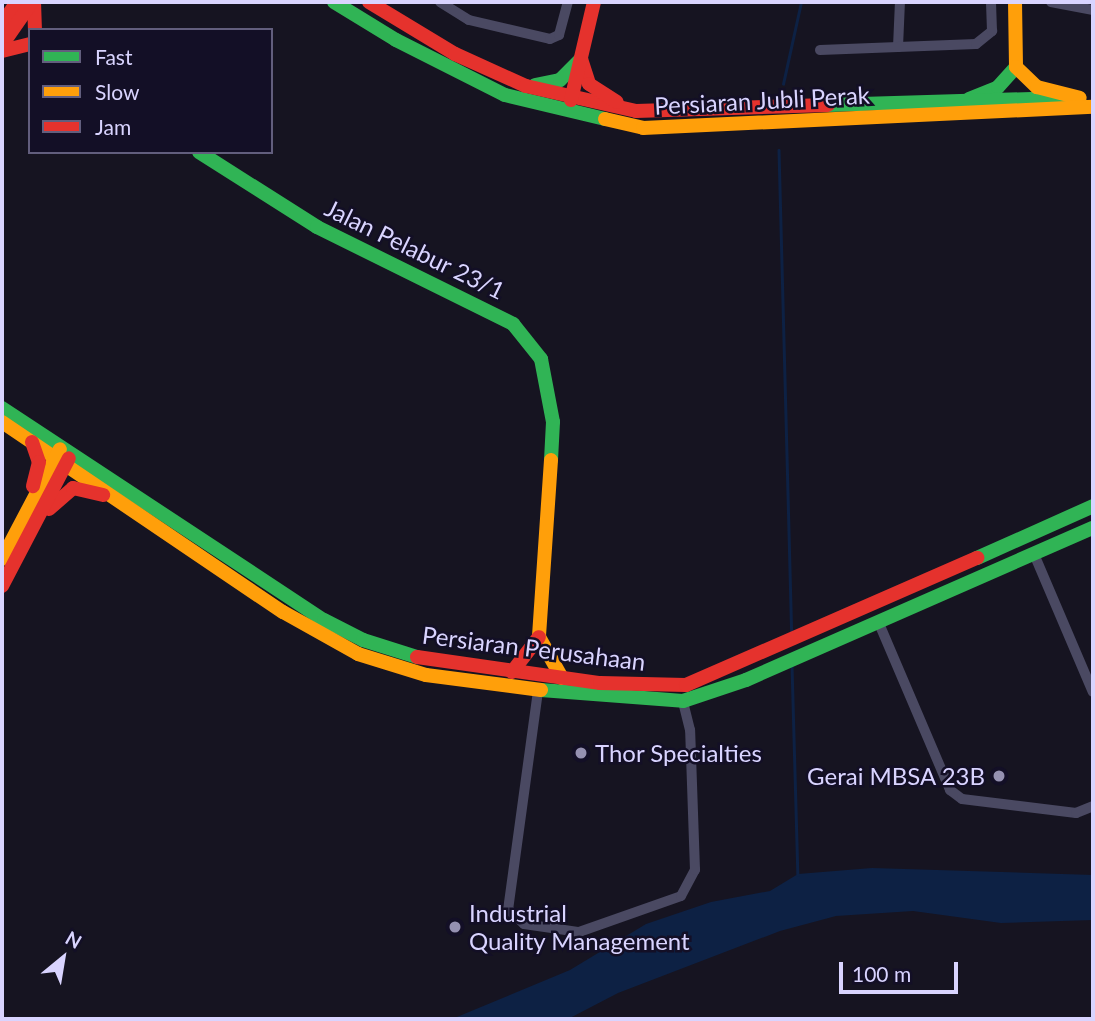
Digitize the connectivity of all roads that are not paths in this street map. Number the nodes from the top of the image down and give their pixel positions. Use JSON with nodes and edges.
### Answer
{"nodes":[{"id":1,"x":17,"y":2,"type":"edge"},
{"id":2,"x":33,"y":2,"type":"edge"},
{"id":3,"x":334,"y":2,"type":"edge"},
{"id":4,"x":369,"y":2,"type":"edge"},
{"id":5,"x":440,"y":2,"type":"edge"},
{"id":6,"x":568,"y":2,"type":"edge"},
{"id":7,"x":594,"y":2,"type":"edge"},
{"id":8,"x":900,"y":2,"type":"edge"},
{"id":9,"x":991,"y":2,"type":"edge"},
{"id":10,"x":1015,"y":2,"type":"edge"},
{"id":11,"x":1051,"y":2,"type":"edge"},
{"id":12,"x":1093,"y":10,"type":"edge"},
{"id":13,"x":2,"y":24,"type":"edge"},
{"id":14,"x":35,"y":28,"type":"edge"},
{"id":15,"x":28,"y":44,"type":"edge"},
{"id":16,"x":2,"y":45,"type":"edge"},
{"id":17,"x":898,"y":47,"type":"junction"},
{"id":18,"x":820,"y":50,"type":"dead end"},
{"id":19,"x":2,"y":51,"type":"edge"},
{"id":20,"x":581,"y":59,"type":"junction"},
{"id":21,"x":1016,"y":67,"type":"junction"},
{"id":22,"x":526,"y":86,"type":"junction"},
{"id":23,"x":1086,"y":97,"type":"edge"},
{"id":24,"x":572,"y":100,"type":"junction"},
{"id":25,"x":967,"y":100,"type":"junction"},
{"id":26,"x":1093,"y":107,"type":"edge"},
{"id":27,"x":636,"y":111,"type":"junction"},
{"id":28,"x":588,"y":118,"type":"junction"},
{"id":29,"x":202,"y":154,"type":"edge"},
{"id":30,"x":2,"y":408,"type":"edge"},
{"id":31,"x":2,"y":422,"type":"edge"},
{"id":32,"x":32,"y":442,"type":"junction"},
{"id":33,"x":64,"y":455,"type":"junction"},
{"id":34,"x":118,"y":497,"type":"junction"},
{"id":35,"x":1093,"y":506,"type":"edge"},
{"id":36,"x":26,"y":526,"type":"junction"},
{"id":37,"x":1093,"y":528,"type":"edge"},
{"id":38,"x":1034,"y":554,"type":"junction"},
{"id":39,"x":2,"y":559,"type":"edge"},
{"id":40,"x":2,"y":586,"type":"edge"},
{"id":41,"x":877,"y":621,"type":"junction"},
{"id":42,"x":539,"y":637,"type":"junction"},
{"id":43,"x":512,"y":672,"type":"junction"},
{"id":44,"x":562,"y":678,"type":"junction"},
{"id":45,"x":538,"y":691,"type":"junction"},
{"id":46,"x":1093,"y":692,"type":"edge"},
{"id":47,"x":683,"y":701,"type":"junction"},
{"id":48,"x":1093,"y":806,"type":"edge"}],
"edges":[{"from":1,"to":13,"type":"main road"},
{"from":2,"to":14,"type":"main road"},
{"from":2,"to":16,"type":"main road"},
{"from":3,"to":28,"type":"main road","name":"Persiaran Jubli Perak"},
{"from":4,"to":22,"type":"main road","name":"Persiaran Jubli Perak"},
{"from":5,"to":6,"type":"street"},
{"from":7,"to":20,"type":"main road"},
{"from":8,"to":17,"type":"street"},
{"from":9,"to":17,"type":"street"},
{"from":10,"to":21,"type":"main road"},
{"from":11,"to":12,"type":"street"},
{"from":15,"to":19,"type":"main road"},
{"from":17,"to":18,"type":"street"},
{"from":20,"to":22,"type":"main road"},
{"from":20,"to":24,"type":"main road"},
{"from":20,"to":27,"type":"main road"},
{"from":21,"to":23,"type":"main road"},
{"from":21,"to":25,"type":"main road"},
{"from":22,"to":24,"type":"main road","name":"Persiaran Jubli Perak"},
{"from":23,"to":25,"type":"main road","name":"Persiaran Jubli Perak"},
{"from":24,"to":27,"type":"main road","name":"Persiaran Jubli Perak"},
{"from":24,"to":28,"type":"main road"},
{"from":25,"to":27,"type":"main road","name":"Persiaran Jubli Perak"},
{"from":26,"to":28,"type":"main road","name":"Persiaran Jubli Perak"},
{"from":29,"to":42,"type":"main road","name":"Jalan Pelabur 23/1"},
{"from":30,"to":33,"type":"main road","name":"Persiaran Perusahaan"},
{"from":31,"to":32,"type":"main road","name":"Persiaran Perusahaan"},
{"from":32,"to":33,"type":"main road","name":"Persiaran Perusahaan"},
{"from":32,"to":36,"type":"main road"},
{"from":33,"to":34,"type":"main road","name":"Persiaran Perusahaan"},
{"from":33,"to":36,"type":"main road"},
{"from":33,"to":43,"type":"main road","name":"Persiaran Perusahaan"},
{"from":34,"to":36,"type":"main road"},
{"from":34,"to":45,"type":"main road","name":"Persiaran Perusahaan"},
{"from":35,"to":44,"type":"main road","name":"Persiaran Perusahaan"},
{"from":36,"to":39,"type":"main road"},
{"from":36,"to":40,"type":"main road"},
{"from":37,"to":38,"type":"main road","name":"Persiaran Perusahaan"},
{"from":38,"to":41,"type":"main road","name":"Persiaran Perusahaan"},
{"from":38,"to":46,"type":"street"},
{"from":41,"to":47,"type":"main road","name":"Persiaran Perusahaan"},
{"from":41,"to":48,"type":"street"},
{"from":42,"to":43,"type":"main road"},
{"from":42,"to":44,"type":"main road"},
{"from":43,"to":44,"type":"main road","name":"Persiaran Perusahaan"},
{"from":45,"to":47,"type":"main road","name":"Persiaran Perusahaan"},
{"from":45,"to":47,"type":"street"}]}
